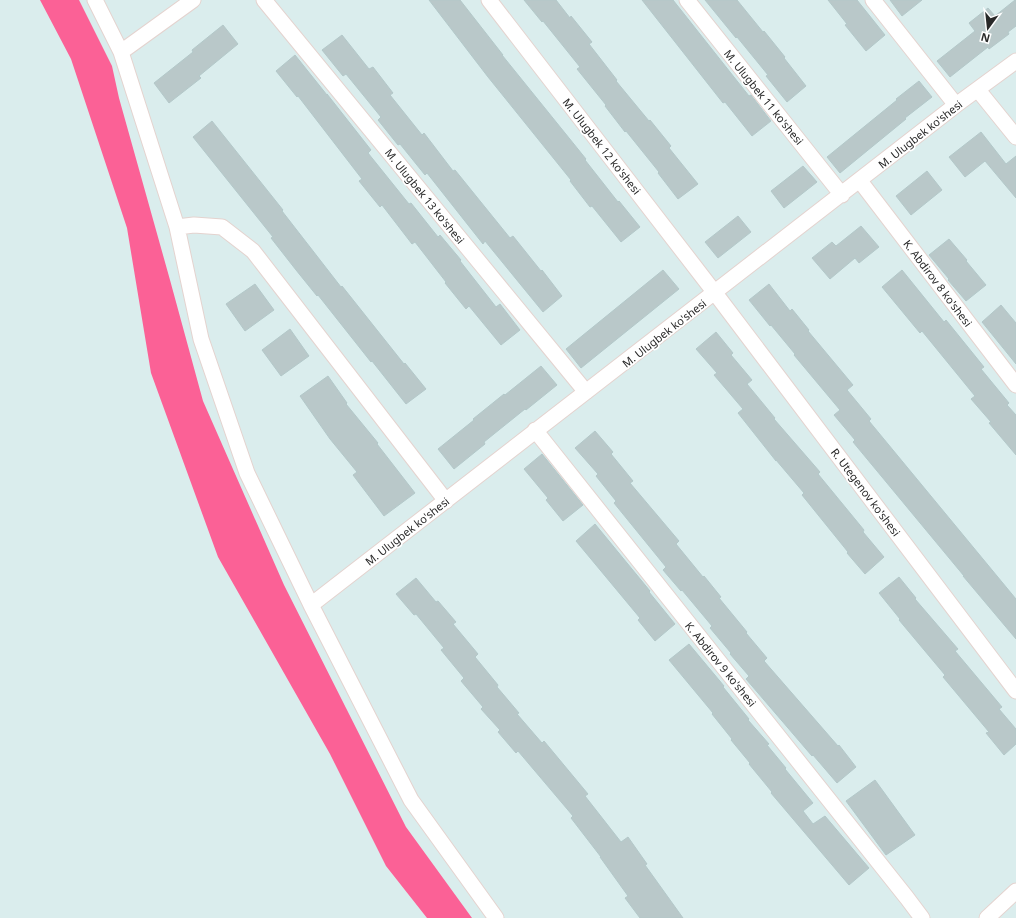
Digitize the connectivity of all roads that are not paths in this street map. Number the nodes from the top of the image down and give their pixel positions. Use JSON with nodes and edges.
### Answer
{"nodes":[{"id":1,"x":95,"y":0,"type":"edge"},
{"id":2,"x":193,"y":0,"type":"edge"},
{"id":3,"x":264,"y":0,"type":"edge"},
{"id":4,"x":489,"y":0,"type":"edge"},
{"id":5,"x":687,"y":0,"type":"edge"},
{"id":6,"x":873,"y":0,"type":"edge"},
{"id":7,"x":122,"y":52,"type":"junction"},
{"id":8,"x":1016,"y":60,"type":"edge"},
{"id":9,"x":978,"y":90,"type":"junction"},
{"id":10,"x":956,"y":106,"type":"junction"},
{"id":11,"x":1016,"y":137,"type":"edge"},
{"id":12,"x":860,"y":181,"type":"junction"},
{"id":13,"x":842,"y":195,"type":"junction"},
{"id":14,"x":177,"y":227,"type":"junction"},
{"id":15,"x":716,"y":293,"type":"junction"},
{"id":16,"x":1016,"y":384,"type":"edge"},
{"id":17,"x":586,"y":392,"type":"junction"},
{"id":18,"x":535,"y":430,"type":"junction"},
{"id":19,"x":446,"y":501,"type":"junction"},
{"id":20,"x":311,"y":605,"type":"junction"},
{"id":21,"x":1016,"y":691,"type":"edge"},
{"id":22,"x":1016,"y":891,"type":"edge"},
{"id":23,"x":496,"y":918,"type":"edge"},
{"id":24,"x":922,"y":918,"type":"edge"},
{"id":25,"x":987,"y":918,"type":"edge"}],
"edges":[{"from":1,"to":7,"type":"street"},
{"from":2,"to":7,"type":"street"},
{"from":3,"to":17,"type":"street","name":"M. Ulugbek 13 ko'shesi"},
{"from":4,"to":15,"type":"street","name":"M. Ulugbek 12 ko'shesi"},
{"from":5,"to":13,"type":"street","name":"M. Ulugbek 11 ko'shesi"},
{"from":6,"to":10,"type":"street"},
{"from":7,"to":14,"type":"street"},
{"from":8,"to":9,"type":"street","name":"M. Ulugbek ko'shesi"},
{"from":9,"to":10,"type":"street","name":"M. Ulugbek ko'shesi"},
{"from":9,"to":11,"type":"street"},
{"from":10,"to":12,"type":"street","name":"M. Ulugbek ko'shesi"},
{"from":12,"to":13,"type":"street","name":"M. Ulugbek ko'shesi"},
{"from":12,"to":16,"type":"street","name":"K. Abdirov 8 ko'shesi"},
{"from":13,"to":15,"type":"street","name":"M. Ulugbek ko'shesi"},
{"from":14,"to":19,"type":"street"},
{"from":14,"to":20,"type":"street"},
{"from":15,"to":17,"type":"street","name":"M. Ulugbek ko'shesi"},
{"from":15,"to":21,"type":"street","name":"R. Utegenov ko'shesi"},
{"from":17,"to":18,"type":"street","name":"M. Ulugbek ko'shesi"},
{"from":18,"to":19,"type":"street","name":"M. Ulugbek ko'shesi"},
{"from":18,"to":24,"type":"street","name":"K. Abdirov 9 ko'shesi"},
{"from":19,"to":20,"type":"street","name":"M. Ulugbek ko'shesi"},
{"from":20,"to":23,"type":"street"},
{"from":22,"to":25,"type":"street"}]}
